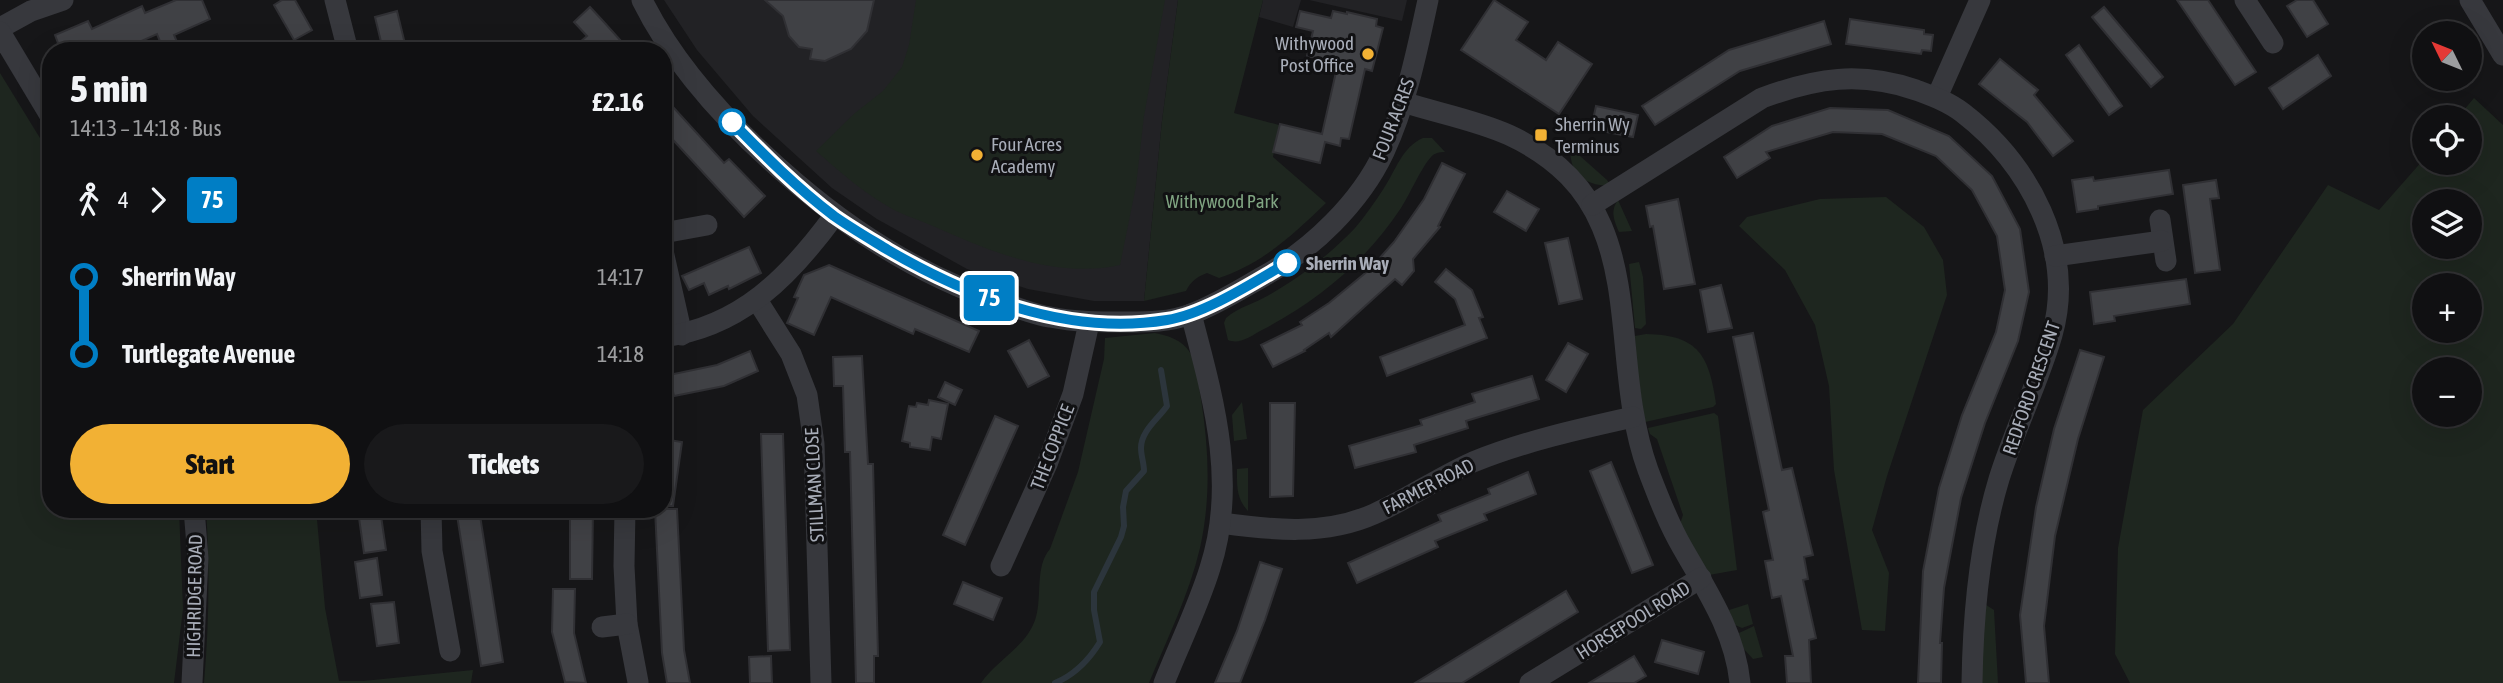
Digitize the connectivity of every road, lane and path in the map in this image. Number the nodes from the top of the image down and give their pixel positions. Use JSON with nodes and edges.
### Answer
{"nodes":[{"id":1,"x":63,"y":0,"type":"edge"},
{"id":2,"x":335,"y":0,"type":"edge"},
{"id":3,"x":642,"y":0,"type":"edge"},
{"id":4,"x":1427,"y":0,"type":"edge"},
{"id":5,"x":1980,"y":0,"type":"edge"},
{"id":6,"x":2245,"y":0,"type":"edge"},
{"id":7,"x":2470,"y":0,"type":"edge"},
{"id":8,"x":0,"y":30,"type":"edge"},
{"id":9,"x":346,"y":42,"type":"edge"},
{"id":10,"x":666,"y":42,"type":"edge"},
{"id":11,"x":2273,"y":43,"type":"dead end"},
{"id":12,"x":672,"y":52,"type":"edge"},
{"id":13,"x":2503,"y":55,"type":"edge"},
{"id":14,"x":1937,"y":97,"type":"junction"},
{"id":15,"x":42,"y":102,"type":"edge"},
{"id":16,"x":1403,"y":102,"type":"junction"},
{"id":17,"x":1592,"y":205,"type":"junction"},
{"id":18,"x":834,"y":216,"type":"junction"},
{"id":19,"x":707,"y":225,"type":"dead end"},
{"id":20,"x":672,"y":231,"type":"edge"},
{"id":21,"x":2163,"y":241,"type":"dead end"},
{"id":22,"x":2055,"y":256,"type":"junction"},
{"id":23,"x":757,"y":300,"type":"junction"},
{"id":24,"x":1191,"y":314,"type":"junction"},
{"id":25,"x":1089,"y":323,"type":"junction"},
{"id":26,"x":673,"y":336,"type":"edge"},
{"id":27,"x":1633,"y":417,"type":"junction"},
{"id":28,"x":195,"y":518,"type":"edge"},
{"id":29,"x":430,"y":518,"type":"edge"},
{"id":30,"x":625,"y":518,"type":"edge"},
{"id":31,"x":1221,"y":523,"type":"junction"},
{"id":32,"x":1001,"y":566,"type":"dead end"},
{"id":33,"x":1701,"y":578,"type":"junction"},
{"id":34,"x":627,"y":624,"type":"junction"},
{"id":35,"x":602,"y":627,"type":"dead end"},
{"id":36,"x":450,"y":651,"type":"dead end"},
{"id":37,"x":638,"y":682,"type":"edge"},
{"id":38,"x":192,"y":683,"type":"edge"},
{"id":39,"x":821,"y":683,"type":"edge"},
{"id":40,"x":1164,"y":683,"type":"edge"},
{"id":41,"x":1530,"y":683,"type":"edge"},
{"id":42,"x":1740,"y":683,"type":"edge"},
{"id":43,"x":1972,"y":683,"type":"edge"}],
"edges":[{"from":1,"to":8,"type":"street"},
{"from":2,"to":9,"type":"street"},
{"from":3,"to":10,"type":"street","name":"FOUR ACRES"},
{"from":4,"to":16,"type":"street","name":"FOUR ACRES"},
{"from":5,"to":14,"type":"street"},
{"from":6,"to":11,"type":"street"},
{"from":7,"to":13,"type":"street"},
{"from":8,"to":15,"type":"street"},
{"from":12,"to":18,"type":"street","name":"FOUR ACRES"},
{"from":14,"to":17,"type":"street","name":"REDFORD CRESCENT"},
{"from":14,"to":22,"type":"street","name":"REDFORD CRESCENT"},
{"from":16,"to":17,"type":"street"},
{"from":16,"to":24,"type":"street","name":"FOUR ACRES"},
{"from":17,"to":27,"type":"street"},
{"from":18,"to":23,"type":"street"},
{"from":18,"to":25,"type":"street","name":"FOUR ACRES"},
{"from":19,"to":20,"type":"street"},
{"from":21,"to":22,"type":"street"},
{"from":22,"to":43,"type":"street","name":"REDFORD CRESCENT"},
{"from":23,"to":26,"type":"street"},
{"from":23,"to":39,"type":"street","name":"STILLMAN CLOSE"},
{"from":24,"to":25,"type":"street","name":"FOUR ACRES"},
{"from":24,"to":31,"type":"street"},
{"from":25,"to":32,"type":"street","name":"THE COPPICE"},
{"from":27,"to":31,"type":"street","name":"FARMER ROAD"},
{"from":27,"to":33,"type":"street"},
{"from":28,"to":38,"type":"street","name":"HIGHRIDGE ROAD"},
{"from":29,"to":36,"type":"street"},
{"from":30,"to":34,"type":"street"},
{"from":31,"to":40,"type":"street"},
{"from":33,"to":41,"type":"street","name":"HORSEPOOL ROAD"},
{"from":33,"to":42,"type":"street"},
{"from":34,"to":35,"type":"street"},
{"from":34,"to":37,"type":"street"}]}
